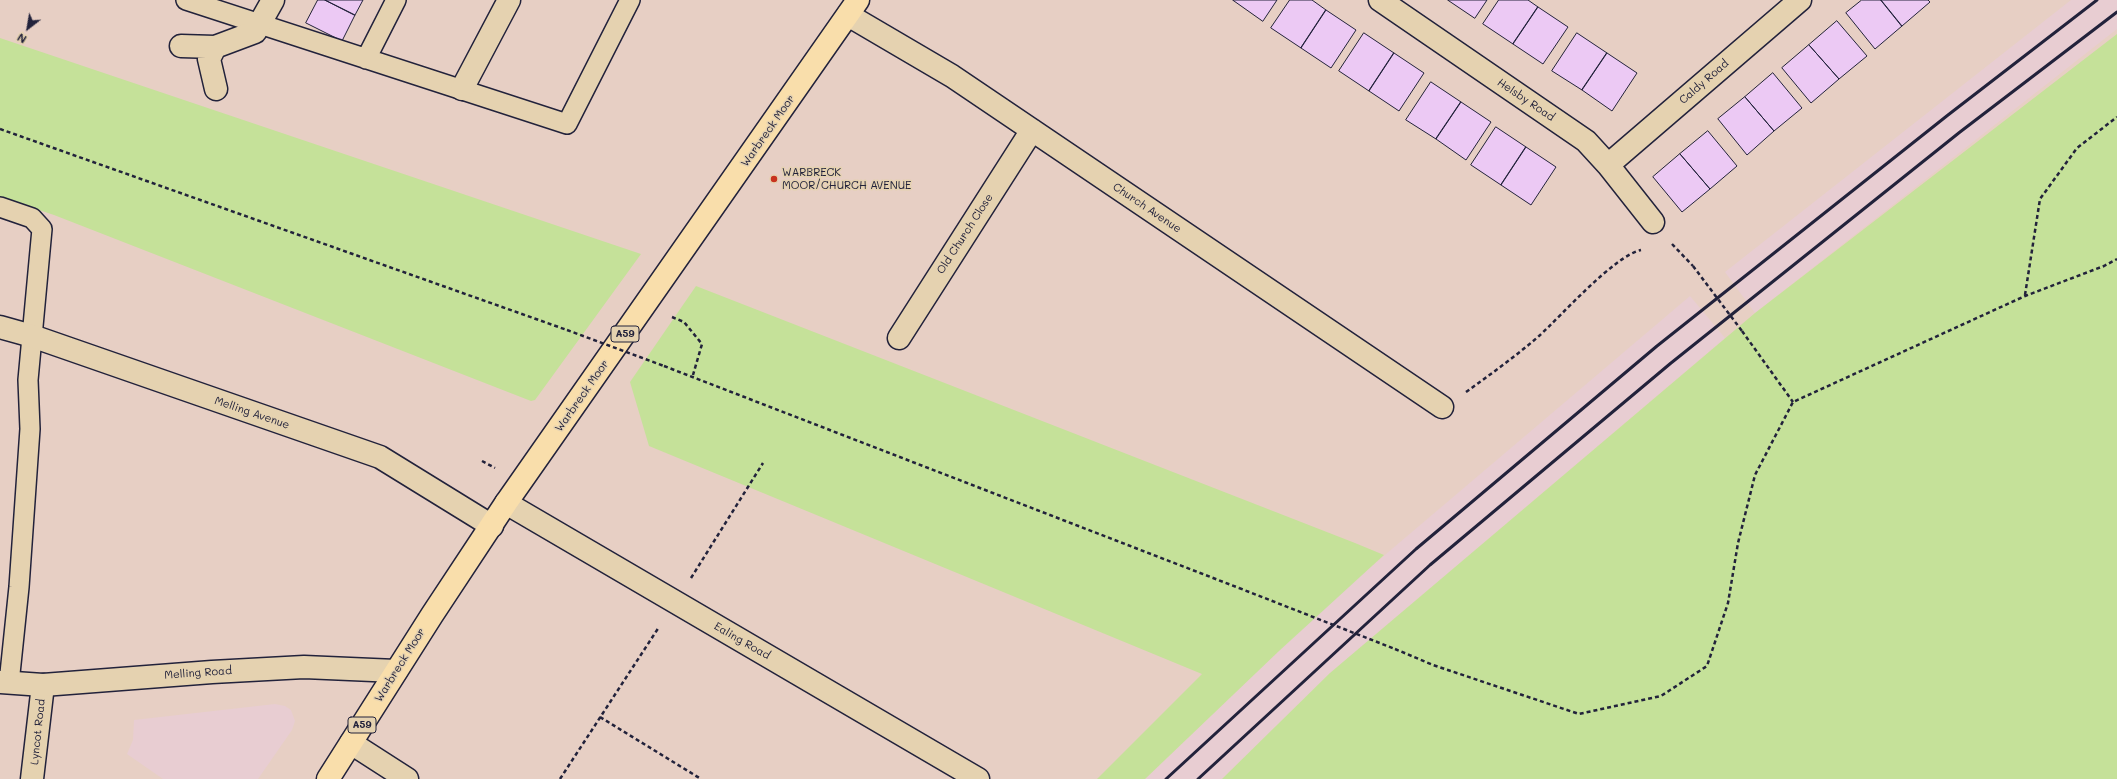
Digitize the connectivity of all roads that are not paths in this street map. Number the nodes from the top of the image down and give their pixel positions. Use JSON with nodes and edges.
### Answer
{"nodes":[{"id":1,"x":186,"y":0,"type":"edge"},
{"id":2,"x":272,"y":0,"type":"edge"},
{"id":3,"x":396,"y":0,"type":"edge"},
{"id":4,"x":509,"y":0,"type":"edge"},
{"id":5,"x":630,"y":0,"type":"edge"},
{"id":6,"x":1380,"y":0,"type":"edge"},
{"id":7,"x":1800,"y":0,"type":"edge"},
{"id":8,"x":224,"y":6,"type":"edge"},
{"id":9,"x":853,"y":7,"type":"edge"},
{"id":10,"x":260,"y":24,"type":"junction"},
{"id":11,"x":181,"y":46,"type":"dead end"},
{"id":12,"x":215,"y":47,"type":"junction"},
{"id":13,"x":366,"y":59,"type":"junction"},
{"id":14,"x":216,"y":89,"type":"dead end"},
{"id":15,"x":462,"y":89,"type":"junction"},
{"id":16,"x":1032,"y":130,"type":"junction"},
{"id":17,"x":1608,"y":165,"type":"junction"},
{"id":18,"x":0,"y":207,"type":"edge"},
{"id":19,"x":1653,"y":222,"type":"dead end"},
{"id":20,"x":0,"y":327,"type":"edge"},
{"id":21,"x":32,"y":336,"type":"junction"},
{"id":22,"x":899,"y":338,"type":"dead end"},
{"id":23,"x":1442,"y":407,"type":"road end"},
{"id":24,"x":506,"y":503,"type":"junction"},
{"id":25,"x":492,"y":526,"type":"junction"},
{"id":26,"x":396,"y":671,"type":"junction"},
{"id":27,"x":4,"y":682,"type":"edge"},
{"id":28,"x":43,"y":685,"type":"junction"},
{"id":29,"x":351,"y":743,"type":"junction"},
{"id":30,"x":32,"y":779,"type":"edge"},
{"id":31,"x":328,"y":779,"type":"edge"},
{"id":32,"x":407,"y":779,"type":"edge"},
{"id":33,"x":978,"y":779,"type":"edge"}],
"edges":[{"from":1,"to":8,"type":"lane"},
{"from":2,"to":10,"type":"street"},
{"from":3,"to":13,"type":"lane"},
{"from":4,"to":15,"type":"street"},
{"from":5,"to":15,"type":"lane"},
{"from":6,"to":17,"type":"street","name":"Helsby Road"},
{"from":7,"to":17,"type":"street","name":"Caldy Road"},
{"from":8,"to":10,"type":"lane"},
{"from":9,"to":16,"type":"street","name":"Church Avenue"},
{"from":9,"to":24,"type":"highway","name":"Warbreck Moor","number":"A59"},
{"from":10,"to":12,"type":"street"},
{"from":10,"to":13,"type":"lane"},
{"from":11,"to":12,"type":"street"},
{"from":12,"to":14,"type":"street"},
{"from":13,"to":15,"type":"lane"},
{"from":16,"to":22,"type":"street","name":"Old Church Close"},
{"from":16,"to":23,"type":"street","name":"Church Avenue"},
{"from":17,"to":19,"type":"street","name":"Helsby Road"},
{"from":18,"to":21,"type":"lane"},
{"from":20,"to":21,"type":"street","name":"Melling Avenue"},
{"from":21,"to":25,"type":"street","name":"Melling Avenue"},
{"from":21,"to":27,"type":"lane"},
{"from":24,"to":25,"type":"highway","name":"Warbreck Moor","number":"A59"},
{"from":24,"to":33,"type":"street","name":"Ealing Road"},
{"from":25,"to":26,"type":"highway","name":"Warbreck Moor","number":"A59"},
{"from":26,"to":28,"type":"street","name":"Melling Road"},
{"from":26,"to":29,"type":"highway","name":"Warbreck Moor","number":"A59"},
{"from":27,"to":28,"type":"street","name":"Melling Road"},
{"from":28,"to":30,"type":"street","name":"Lyncot Road"},
{"from":29,"to":31,"type":"highway","name":"Warbreck Moor","number":"A59"},
{"from":29,"to":32,"type":"street"}]}
